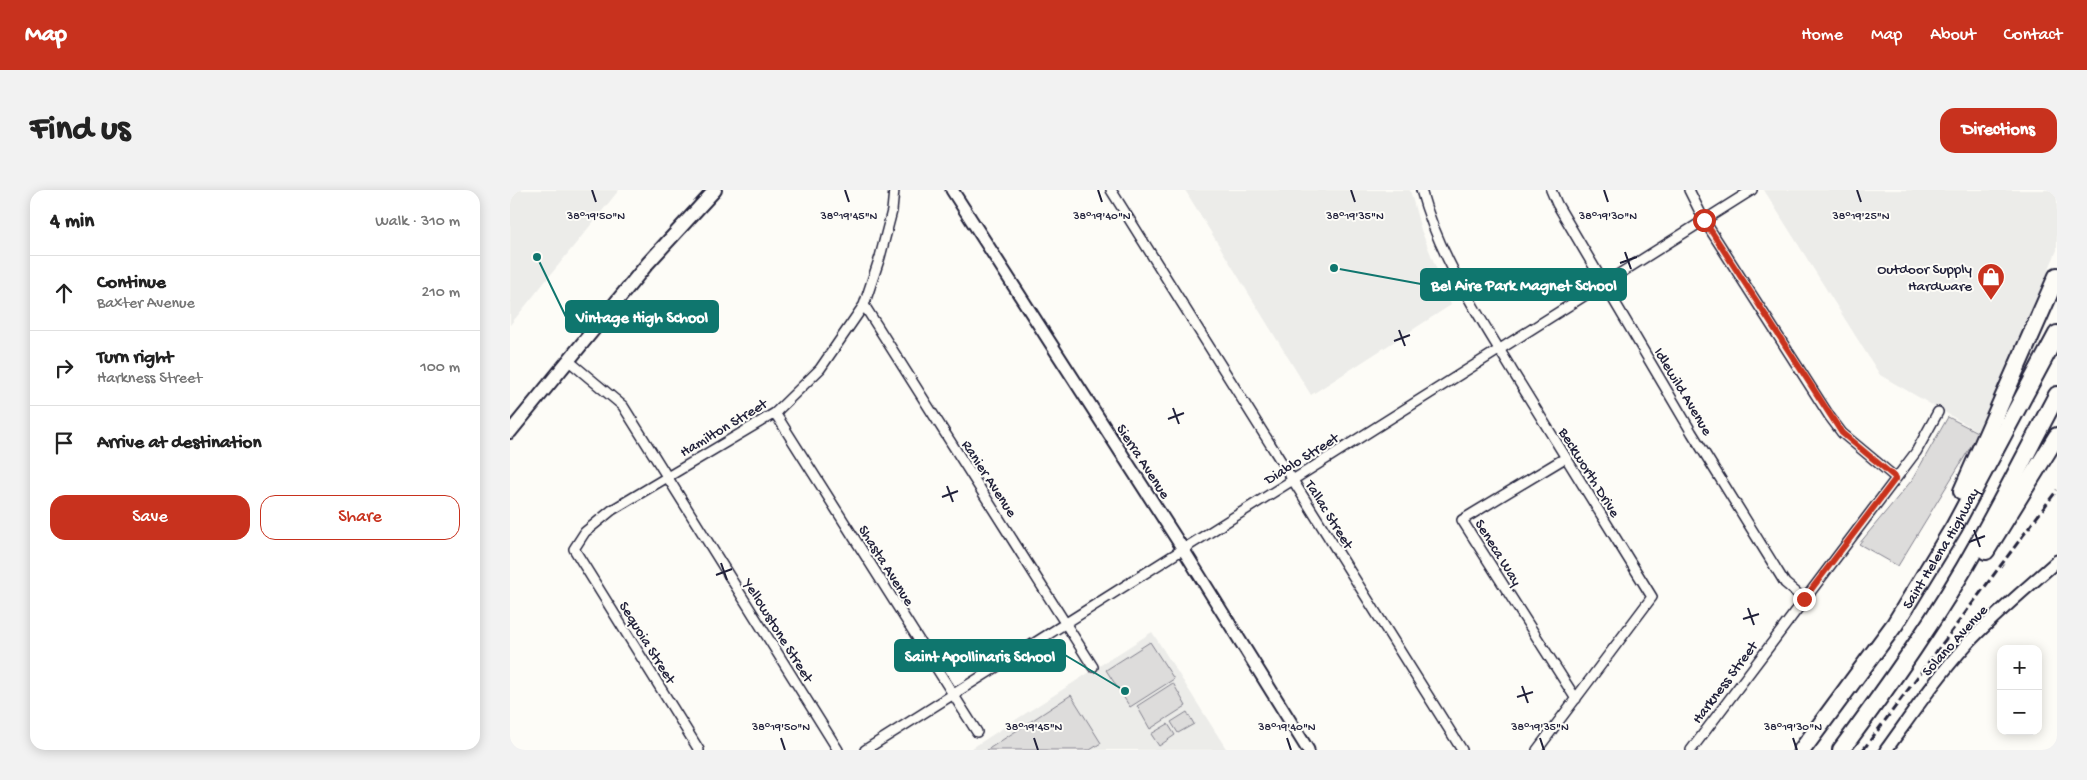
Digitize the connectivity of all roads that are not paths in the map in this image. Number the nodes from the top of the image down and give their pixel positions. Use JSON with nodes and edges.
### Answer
{"nodes":[{"id":1,"x":715,"y":190,"type":"edge"},
{"id":2,"x":894,"y":190,"type":"edge"},
{"id":3,"x":952,"y":190,"type":"edge"},
{"id":4,"x":1111,"y":190,"type":"edge"},
{"id":5,"x":1421,"y":190,"type":"edge"},
{"id":6,"x":1551,"y":190,"type":"edge"},
{"id":7,"x":1689,"y":190,"type":"edge"},
{"id":8,"x":1752,"y":190,"type":"edge"},
{"id":9,"x":1704,"y":220,"type":"junction"},
{"id":10,"x":2057,"y":276,"type":"edge"},
{"id":11,"x":1604,"y":284,"type":"junction"},
{"id":12,"x":864,"y":305,"type":"junction"},
{"id":13,"x":2057,"y":334,"type":"edge"},
{"id":14,"x":1500,"y":350,"type":"junction"},
{"id":15,"x":569,"y":362,"type":"junction"},
{"id":16,"x":2057,"y":395,"type":"edge"},
{"id":17,"x":1938,"y":412,"type":"dead end"},
{"id":18,"x":775,"y":413,"type":"junction"},
{"id":19,"x":510,"y":432,"type":"edge"},
{"id":20,"x":2057,"y":436,"type":"edge"},
{"id":21,"x":1565,"y":458,"type":"junction"},
{"id":22,"x":667,"y":478,"type":"junction"},
{"id":23,"x":1896,"y":478,"type":"junction"},
{"id":24,"x":1293,"y":480,"type":"junction"},
{"id":25,"x":574,"y":549,"type":"joint"},
{"id":26,"x":1183,"y":550,"type":"junction"},
{"id":27,"x":2057,"y":561,"type":"edge"},
{"id":28,"x":1924,"y":576,"type":"junction"},
{"id":29,"x":1804,"y":599,"type":"junction"},
{"id":30,"x":1066,"y":623,"type":"junction"},
{"id":31,"x":1919,"y":641,"type":"junction"},
{"id":32,"x":1093,"y":667,"type":"dead end"},
{"id":33,"x":953,"y":694,"type":"junction"},
{"id":34,"x":1576,"y":700,"type":"junction"},
{"id":35,"x":977,"y":732,"type":"dead end"},
{"id":36,"x":699,"y":750,"type":"edge"},
{"id":37,"x":838,"y":750,"type":"edge"},
{"id":38,"x":865,"y":750,"type":"edge"},
{"id":39,"x":1308,"y":750,"type":"edge"},
{"id":40,"x":1462,"y":750,"type":"edge"},
{"id":41,"x":1537,"y":750,"type":"edge"},
{"id":42,"x":1691,"y":750,"type":"edge"},
{"id":43,"x":1802,"y":750,"type":"edge"},
{"id":44,"x":1841,"y":750,"type":"edge"},
{"id":45,"x":1886,"y":750,"type":"edge"}],
"edges":[{"from":1,"to":15,"type":"main road"},
{"from":2,"to":12,"type":"street","name":"Hamilton Street"},
{"from":3,"to":26,"type":"street","name":"Sierra Avenue"},
{"from":4,"to":24,"type":"street","name":"Tallac Street"},
{"from":5,"to":14,"type":"street","name":"Beckworth Drive"},
{"from":6,"to":11,"type":"street","name":"Idlewild Avenue"},
{"from":7,"to":9,"type":"street"},
{"from":8,"to":9,"type":"street","name":"Diablo Street"},
{"from":9,"to":11,"type":"street","name":"Diablo Street"},
{"from":9,"to":23,"type":"street"},
{"from":10,"to":28,"type":"highway"},
{"from":11,"to":14,"type":"street","name":"Diablo Street"},
{"from":11,"to":29,"type":"street","name":"Idlewild Avenue"},
{"from":12,"to":18,"type":"street","name":"Hamilton Street"},
{"from":12,"to":30,"type":"street","name":"Ranier Avenue"},
{"from":13,"to":28,"type":"highway","name":"Saint Helena Highway"},
{"from":14,"to":21,"type":"street","name":"Beckworth Drive"},
{"from":14,"to":24,"type":"street","name":"Diablo Street"},
{"from":15,"to":19,"type":"main road"},
{"from":15,"to":22,"type":"street","name":"Yellowstone Street"},
{"from":16,"to":31,"type":"highway","name":"Saint Helena Highway"},
{"from":17,"to":23,"type":"street","name":"Harkness Street"},
{"from":18,"to":22,"type":"street","name":"Hamilton Street"},
{"from":18,"to":33,"type":"street","name":"Shasta Avenue"},
{"from":20,"to":31,"type":"highway"},
{"from":21,"to":34,"type":"street","name":"Beckworth Drive"},
{"from":21,"to":34,"type":"street","name":"Seneca Way"},
{"from":22,"to":25,"type":"street","name":"Hamilton Street"},
{"from":22,"to":37,"type":"street","name":"Yellowstone Street"},
{"from":23,"to":29,"type":"street","name":"Harkness Street"},
{"from":24,"to":26,"type":"street","name":"Diablo Street"},
{"from":24,"to":40,"type":"street","name":"Tallac Street"},
{"from":25,"to":36,"type":"street","name":"Sequoia Street"},
{"from":26,"to":30,"type":"street","name":"Diablo Street"},
{"from":26,"to":39,"type":"street","name":"Sierra Avenue"},
{"from":27,"to":45,"type":"street","name":"Solano Avenue"},
{"from":28,"to":43,"type":"highway","name":"Saint Helena Highway"},
{"from":29,"to":42,"type":"street","name":"Harkness Street"},
{"from":30,"to":32,"type":"street","name":"Ranier Avenue"},
{"from":30,"to":33,"type":"street","name":"Diablo Street"},
{"from":31,"to":44,"type":"highway","name":"Saint Helena Highway"},
{"from":33,"to":35,"type":"street","name":"Shasta Avenue"},
{"from":33,"to":38,"type":"street","name":"Diablo Street"},
{"from":34,"to":41,"type":"street","name":"Beckworth Drive"}]}
